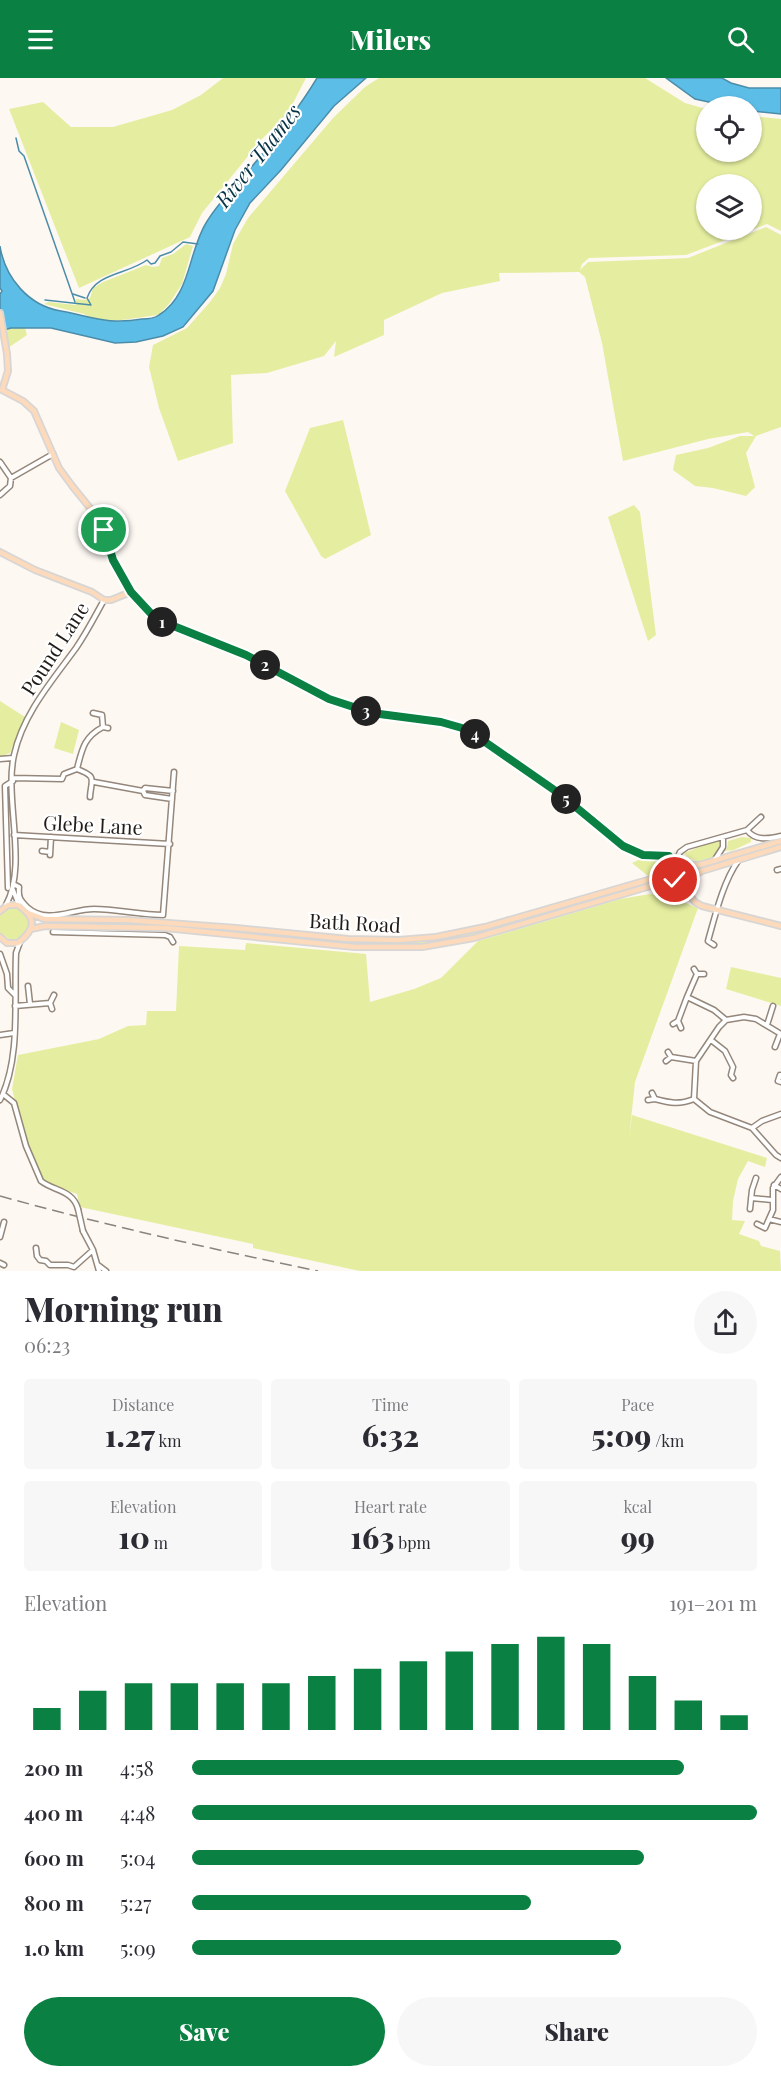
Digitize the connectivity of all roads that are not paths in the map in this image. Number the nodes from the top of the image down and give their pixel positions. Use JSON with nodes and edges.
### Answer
{"nodes":[{"id":1,"x":0,"y":313,"type":"edge"},
{"id":2,"x":53,"y":454,"type":"junction"},
{"id":3,"x":0,"y":462,"type":"edge"},
{"id":4,"x":11,"y":478,"type":"junction"},
{"id":5,"x":0,"y":495,"type":"edge"},
{"id":6,"x":0,"y":552,"type":"edge"},
{"id":7,"x":131,"y":592,"type":"junction"},
{"id":8,"x":104,"y":600,"type":"junction"},
{"id":9,"x":93,"y":713,"type":"dead end"},
{"id":10,"x":13,"y":758,"type":"junction"},
{"id":11,"x":0,"y":759,"type":"edge"},
{"id":12,"x":77,"y":769,"type":"junction"},
{"id":13,"x":174,"y":772,"type":"dead end"},
{"id":14,"x":13,"y":780,"type":"junction"},
{"id":15,"x":93,"y":782,"type":"junction"},
{"id":16,"x":143,"y":791,"type":"junction"},
{"id":17,"x":173,"y":791,"type":"junction"},
{"id":18,"x":90,"y":797,"type":"dead end"},
{"id":19,"x":172,"y":799,"type":"junction"},
{"id":20,"x":761,"y":817,"type":"dead end"},
{"id":21,"x":747,"y":830,"type":"junction"},
{"id":22,"x":14,"y":835,"type":"junction"},
{"id":23,"x":781,"y":836,"type":"edge"},
{"id":24,"x":51,"y":837,"type":"junction"},
{"id":25,"x":723,"y":839,"type":"junction"},
{"id":26,"x":781,"y":841,"type":"edge"},
{"id":27,"x":170,"y":844,"type":"junction"},
{"id":28,"x":781,"y":847,"type":"edge"},
{"id":29,"x":42,"y":851,"type":"dead end"},
{"id":30,"x":669,"y":856,"type":"junction"},
{"id":31,"x":677,"y":858,"type":"junction"},
{"id":32,"x":714,"y":861,"type":"junction"},
{"id":33,"x":738,"y":861,"type":"junction"},
{"id":34,"x":684,"y":863,"type":"junction"},
{"id":35,"x":674,"y":868,"type":"junction"},
{"id":36,"x":8,"y":872,"type":"junction"},
{"id":37,"x":14,"y":873,"type":"junction"},
{"id":38,"x":690,"y":878,"type":"junction"},
{"id":39,"x":678,"y":882,"type":"junction"},
{"id":40,"x":13,"y":884,"type":"junction"},
{"id":41,"x":10,"y":889,"type":"junction"},
{"id":42,"x":690,"y":894,"type":"junction"},
{"id":43,"x":6,"y":905,"type":"junction"},
{"id":44,"x":19,"y":906,"type":"junction"},
{"id":45,"x":0,"y":910,"type":"edge"},
{"id":46,"x":716,"y":911,"type":"junction"},
{"id":47,"x":28,"y":914,"type":"junction"},
{"id":48,"x":100,"y":918,"type":"junction"},
{"id":49,"x":100,"y":926,"type":"junction"},
{"id":50,"x":781,"y":926,"type":"edge"},
{"id":51,"x":31,"y":929,"type":"junction"},
{"id":52,"x":53,"y":932,"type":"dead end"},
{"id":53,"x":101,"y":934,"type":"junction"},
{"id":54,"x":0,"y":937,"type":"edge"},
{"id":55,"x":703,"y":938,"type":"dead end"},
{"id":56,"x":21,"y":941,"type":"junction"},
{"id":57,"x":708,"y":941,"type":"junction"},
{"id":58,"x":7,"y":942,"type":"junction"},
{"id":59,"x":173,"y":942,"type":"dead end"},
{"id":60,"x":714,"y":945,"type":"dead end"},
{"id":61,"x":0,"y":954,"type":"edge"},
{"id":62,"x":16,"y":954,"type":"junction"},
{"id":63,"x":704,"y":974,"type":"dead end"},
{"id":64,"x":28,"y":986,"type":"dead end"},
{"id":65,"x":35,"y":989,"type":"dead end"},
{"id":66,"x":30,"y":992,"type":"junction"},
{"id":67,"x":54,"y":994,"type":"dead end"},
{"id":68,"x":15,"y":995,"type":"junction"},
{"id":69,"x":687,"y":997,"type":"junction"},
{"id":70,"x":50,"y":1003,"type":"junction"},
{"id":71,"x":30,"y":1004,"type":"junction"},
{"id":72,"x":15,"y":1006,"type":"junction"},
{"id":73,"x":774,"y":1008,"type":"dead end"},
{"id":74,"x":52,"y":1009,"type":"dead end"},
{"id":75,"x":726,"y":1020,"type":"junction"},
{"id":76,"x":678,"y":1021,"type":"junction"},
{"id":77,"x":673,"y":1024,"type":"dead end"},
{"id":78,"x":767,"y":1025,"type":"junction"},
{"id":79,"x":681,"y":1028,"type":"dead end"},
{"id":80,"x":14,"y":1033,"type":"junction"},
{"id":81,"x":781,"y":1034,"type":"edge"},
{"id":82,"x":0,"y":1035,"type":"edge"},
{"id":83,"x":711,"y":1041,"type":"junction"},
{"id":84,"x":775,"y":1047,"type":"dead end"},
{"id":85,"x":666,"y":1061,"type":"dead end"},
{"id":86,"x":696,"y":1061,"type":"junction"},
{"id":87,"x":731,"y":1077,"type":"dead end"},
{"id":88,"x":772,"y":1079,"type":"dead end"},
{"id":89,"x":780,"y":1079,"type":"edge"},
{"id":90,"x":652,"y":1093,"type":"dead end"},
{"id":91,"x":3,"y":1094,"type":"junction"},
{"id":92,"x":655,"y":1099,"type":"junction"},
{"id":93,"x":694,"y":1099,"type":"junction"},
{"id":94,"x":0,"y":1100,"type":"edge"},
{"id":95,"x":648,"y":1100,"type":"dead end"},
{"id":96,"x":781,"y":1115,"type":"edge"},
{"id":97,"x":752,"y":1128,"type":"junction"},
{"id":98,"x":781,"y":1158,"type":"edge"},
{"id":99,"x":781,"y":1177,"type":"edge"},
{"id":100,"x":756,"y":1178,"type":"dead end"},
{"id":101,"x":774,"y":1185,"type":"junction"},
{"id":102,"x":781,"y":1188,"type":"edge"},
{"id":103,"x":751,"y":1198,"type":"junction"},
{"id":104,"x":772,"y":1200,"type":"junction"},
{"id":105,"x":750,"y":1209,"type":"dead end"},
{"id":106,"x":769,"y":1219,"type":"junction"},
{"id":107,"x":4,"y":1222,"type":"dead end"},
{"id":108,"x":781,"y":1222,"type":"edge"},
{"id":109,"x":757,"y":1224,"type":"dead end"},
{"id":110,"x":0,"y":1237,"type":"edge"},
{"id":111,"x":36,"y":1248,"type":"dead end"},
{"id":112,"x":93,"y":1250,"type":"junction"},
{"id":113,"x":98,"y":1265,"type":"junction"},
{"id":114,"x":60,"y":1266,"type":"junction"},
{"id":115,"x":58,"y":1271,"type":"edge"},
{"id":116,"x":99,"y":1271,"type":"edge"},
{"id":117,"x":106,"y":1271,"type":"edge"}],
"edges":[{"from":1,"to":2,"type":"main road"},
{"from":2,"to":4,"type":"street"},
{"from":2,"to":7,"type":"main road"},
{"from":3,"to":4,"type":"street"},
{"from":4,"to":5,"type":"street"},
{"from":6,"to":8,"type":"main road"},
{"from":7,"to":8,"type":"main road"},
{"from":7,"to":30,"type":"main road"},
{"from":8,"to":10,"type":"street","name":"Pound Lane"},
{"from":9,"to":12,"type":"street"},
{"from":10,"to":11,"type":"street"},
{"from":10,"to":14,"type":"street","name":"Pound Lane"},
{"from":12,"to":14,"type":"street"},
{"from":12,"to":15,"type":"street"},
{"from":13,"to":17,"type":"street"},
{"from":14,"to":22,"type":"street","name":"Pound Lane"},
{"from":14,"to":36,"type":"street"},
{"from":15,"to":16,"type":"street"},
{"from":15,"to":18,"type":"street"},
{"from":16,"to":17,"type":"street"},
{"from":16,"to":19,"type":"street"},
{"from":17,"to":19,"type":"street"},
{"from":19,"to":27,"type":"street"},
{"from":20,"to":21,"type":"street"},
{"from":21,"to":23,"type":"street"},
{"from":21,"to":25,"type":"street"},
{"from":22,"to":24,"type":"street","name":"Glebe Lane"},
{"from":22,"to":37,"type":"street","name":"Pound Lane"},
{"from":24,"to":27,"type":"street","name":"Glebe Lane"},
{"from":24,"to":29,"type":"street"},
{"from":25,"to":31,"type":"street"},
{"from":25,"to":32,"type":"street"},
{"from":26,"to":32,"type":"main road","name":"Bath Road"},
{"from":27,"to":40,"type":"street"},
{"from":28,"to":33,"type":"main road","name":"Bath Road"},
{"from":30,"to":31,"type":"main road"},
{"from":30,"to":35,"type":"main road"},
{"from":31,"to":34,"type":"main road"},
{"from":32,"to":34,"type":"main road","name":"Bath Road"},
{"from":33,"to":38,"type":"main road","name":"Bath Road"},
{"from":33,"to":46,"type":"street"},
{"from":34,"to":35,"type":"main road","name":"Bath Road"},
{"from":34,"to":38,"type":"main road"},
{"from":35,"to":39,"type":"main road"},
{"from":35,"to":48,"type":"main road","name":"Bath Road"},
{"from":36,"to":37,"type":"street"},
{"from":36,"to":41,"type":"street"},
{"from":37,"to":40,"type":"street","name":"Pound Lane"},
{"from":38,"to":39,"type":"main road","name":"Bath Road"},
{"from":38,"to":42,"type":"main road"},
{"from":39,"to":42,"type":"main road"},
{"from":39,"to":49,"type":"main road","name":"Bath Road"},
{"from":40,"to":41,"type":"street","name":"Pound Lane"},
{"from":41,"to":43,"type":"street","name":"Pound Lane"},
{"from":41,"to":44,"type":"street"},
{"from":42,"to":46,"type":"main road"},
{"from":43,"to":44,"type":"main road"},
{"from":43,"to":45,"type":"main road"},
{"from":44,"to":47,"type":"main road"},
{"from":46,"to":50,"type":"main road"},
{"from":46,"to":57,"type":"street"},
{"from":47,"to":48,"type":"main road","name":"Bath Road"},
{"from":47,"to":51,"type":"main road"},
{"from":48,"to":49,"type":"main road"},
{"from":49,"to":51,"type":"main road","name":"Bath Road"},
{"from":49,"to":53,"type":"street"},
{"from":51,"to":56,"type":"main road"},
{"from":52,"to":53,"type":"street"},
{"from":53,"to":59,"type":"street"},
{"from":54,"to":58,"type":"main road"},
{"from":55,"to":57,"type":"street"},
{"from":56,"to":58,"type":"main road"},
{"from":56,"to":62,"type":"street"},
{"from":57,"to":60,"type":"street"},
{"from":58,"to":62,"type":"street"},
{"from":61,"to":68,"type":"street"},
{"from":62,"to":68,"type":"street"},
{"from":63,"to":69,"type":"street"},
{"from":64,"to":66,"type":"street"},
{"from":65,"to":66,"type":"street"},
{"from":66,"to":71,"type":"street"},
{"from":67,"to":70,"type":"street"},
{"from":68,"to":72,"type":"street"},
{"from":69,"to":75,"type":"street"},
{"from":69,"to":76,"type":"street"},
{"from":70,"to":71,"type":"street"},
{"from":70,"to":74,"type":"street"},
{"from":71,"to":72,"type":"street"},
{"from":72,"to":80,"type":"street"},
{"from":73,"to":78,"type":"street"},
{"from":75,"to":78,"type":"street"},
{"from":75,"to":83,"type":"street"},
{"from":76,"to":77,"type":"street"},
{"from":76,"to":79,"type":"street"},
{"from":78,"to":81,"type":"street"},
{"from":80,"to":82,"type":"street"},
{"from":80,"to":91,"type":"street"},
{"from":81,"to":84,"type":"street"},
{"from":83,"to":86,"type":"street"},
{"from":83,"to":87,"type":"street"},
{"from":85,"to":86,"type":"street"},
{"from":86,"to":93,"type":"street"},
{"from":88,"to":89,"type":"street"},
{"from":90,"to":92,"type":"street"},
{"from":91,"to":94,"type":"street"},
{"from":91,"to":112,"type":"street","bridge":true},
{"from":92,"to":93,"type":"street"},
{"from":92,"to":95,"type":"street"},
{"from":93,"to":97,"type":"street"},
{"from":96,"to":97,"type":"street"},
{"from":97,"to":98,"type":"street"},
{"from":99,"to":101,"type":"street"},
{"from":100,"to":103,"type":"street"},
{"from":101,"to":102,"type":"street"},
{"from":101,"to":104,"type":"street"},
{"from":103,"to":104,"type":"street"},
{"from":103,"to":105,"type":"street"},
{"from":104,"to":106,"type":"street"},
{"from":106,"to":108,"type":"street"},
{"from":106,"to":109,"type":"street"},
{"from":107,"to":110,"type":"street"},
{"from":111,"to":114,"type":"street"},
{"from":112,"to":113,"type":"street"},
{"from":112,"to":114,"type":"street"},
{"from":113,"to":116,"type":"street"},
{"from":113,"to":117,"type":"street"},
{"from":114,"to":115,"type":"street"}]}
